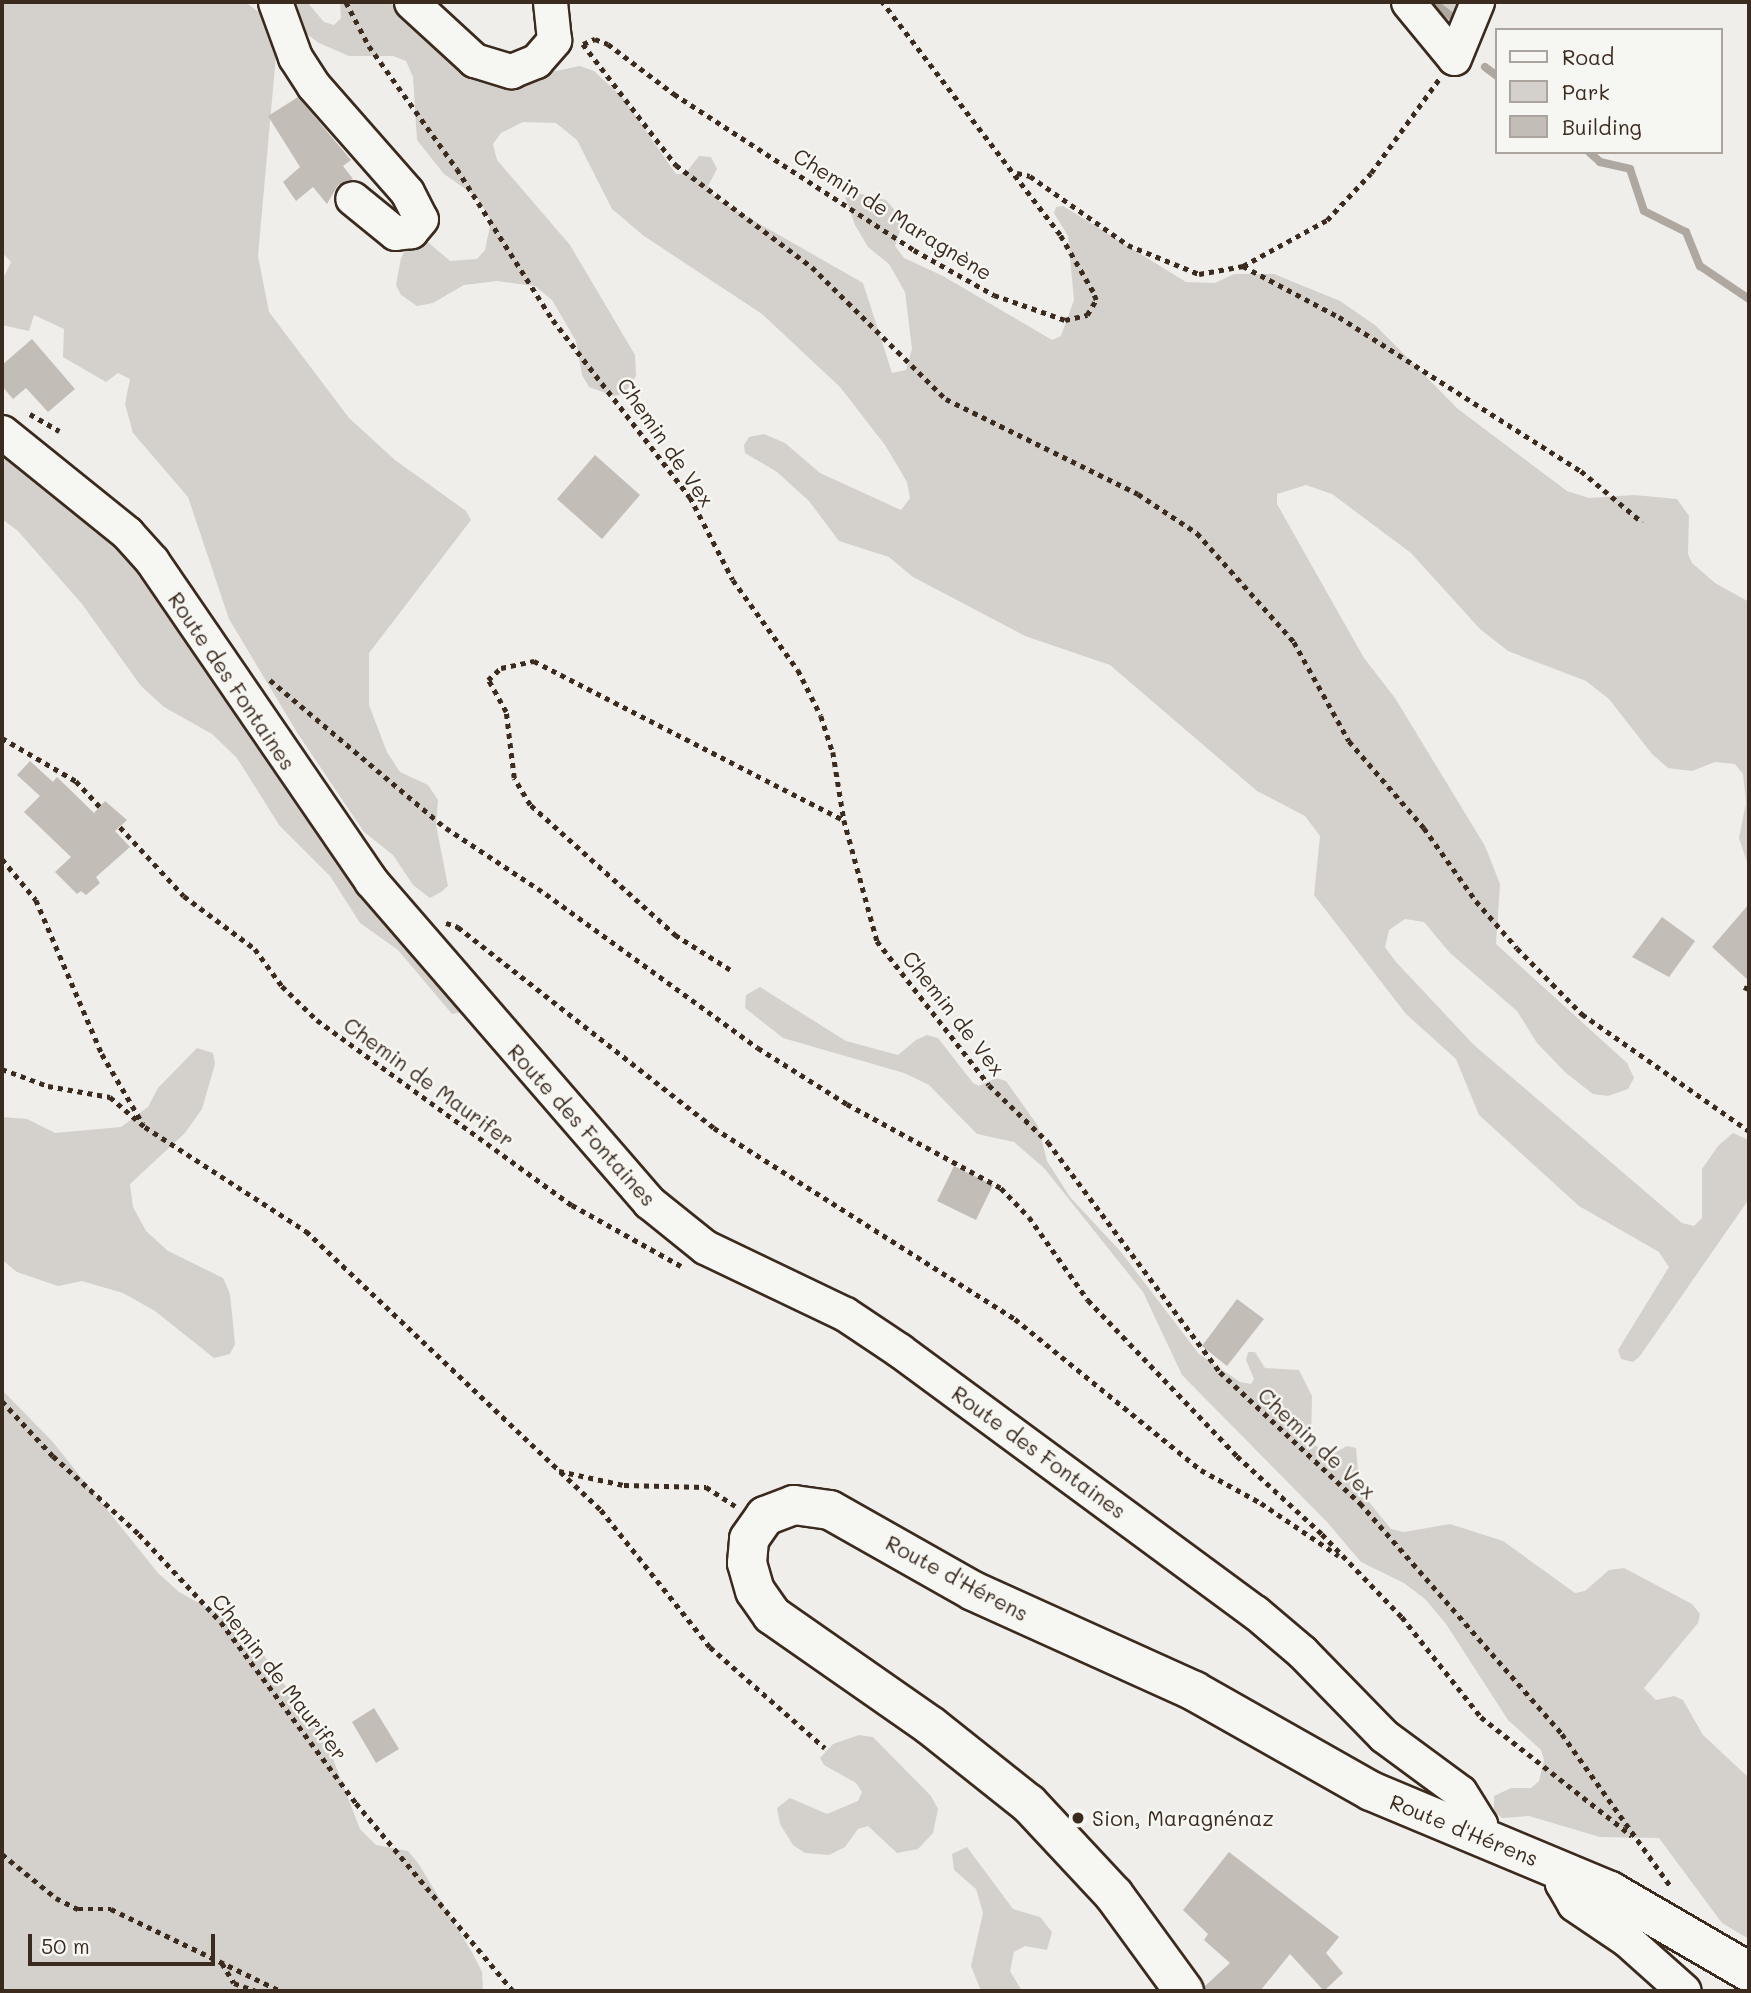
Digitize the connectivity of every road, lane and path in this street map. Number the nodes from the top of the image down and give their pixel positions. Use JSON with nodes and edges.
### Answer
{"nodes":[{"id":1,"x":275,"y":2,"type":"edge"},
{"id":2,"x":346,"y":2,"type":"edge"},
{"id":3,"x":411,"y":2,"type":"edge"},
{"id":4,"x":882,"y":2,"type":"edge"},
{"id":5,"x":1408,"y":2,"type":"edge"},
{"id":6,"x":1477,"y":2,"type":"edge"},
{"id":7,"x":563,"y":25,"type":"edge"},
{"id":8,"x":1454,"y":58,"type":"junction"},
{"id":9,"x":1016,"y":173,"type":"junction"},
{"id":10,"x":352,"y":198,"type":"dead end"},
{"id":11,"x":1242,"y":266,"type":"junction"},
{"id":12,"x":2,"y":432,"type":"edge"},
{"id":13,"x":1642,"y":522,"type":"dead end"},
{"id":14,"x":259,"y":672,"type":"dead end"},
{"id":15,"x":2,"y":738,"type":"edge"},
{"id":16,"x":100,"y":807,"type":"dead end"},
{"id":17,"x":844,"y":820,"type":"junction"},
{"id":18,"x":120,"y":827,"type":"dead end"},
{"id":19,"x":2,"y":859,"type":"edge"},
{"id":20,"x":435,"y":919,"type":"dead end"},
{"id":21,"x":730,"y":970,"type":"dead end"},
{"id":22,"x":2,"y":1069,"type":"edge"},
{"id":23,"x":145,"y":1127,"type":"junction"},
{"id":24,"x":1749,"y":1131,"type":"edge"},
{"id":25,"x":689,"y":1270,"type":"dead end"},
{"id":26,"x":2,"y":1401,"type":"edge"},
{"id":27,"x":559,"y":1471,"type":"junction"},
{"id":28,"x":760,"y":1521,"type":"junction"},
{"id":29,"x":1349,"y":1562,"type":"junction"},
{"id":30,"x":825,"y":1748,"type":"dead end"},
{"id":31,"x":1634,"y":1836,"type":"junction"},
{"id":32,"x":1480,"y":1837,"type":"junction"},
{"id":33,"x":2,"y":1854,"type":"edge"},
{"id":34,"x":1566,"y":1871,"type":"junction"},
{"id":35,"x":1676,"y":1894,"type":"dead end"},
{"id":36,"x":221,"y":1962,"type":"junction"},
{"id":37,"x":1749,"y":1972,"type":"edge"},
{"id":38,"x":256,"y":1991,"type":"edge"},
{"id":39,"x":281,"y":1991,"type":"edge"},
{"id":40,"x":513,"y":1991,"type":"edge"},
{"id":41,"x":1184,"y":1991,"type":"edge"},
{"id":42,"x":1684,"y":1991,"type":"edge"}],
"edges":[{"from":1,"to":10,"type":"street"},
{"from":2,"to":17,"type":"path","name":"Chemin de Vex"},
{"from":3,"to":7,"type":"street"},
{"from":4,"to":9,"type":"path","name":"Chemin de Maragnène"},
{"from":5,"to":8,"type":"street"},
{"from":6,"to":8,"type":"street"},
{"from":7,"to":9,"type":"path","name":"Chemin de Maragnène"},
{"from":7,"to":24,"type":"path"},
{"from":8,"to":11,"type":"path"},
{"from":9,"to":11,"type":"path"},
{"from":11,"to":13,"type":"path"},
{"from":12,"to":32,"type":"street","name":"Route des Fontaines"},
{"from":14,"to":29,"type":"path"},
{"from":15,"to":16,"type":"path"},
{"from":17,"to":21,"type":"path"},
{"from":17,"to":31,"type":"path","name":"Chemin de Vex"},
{"from":18,"to":25,"type":"path","name":"Chemin de Maurifer"},
{"from":19,"to":23,"type":"path"},
{"from":20,"to":29,"type":"path"},
{"from":22,"to":23,"type":"path"},
{"from":23,"to":27,"type":"path"},
{"from":26,"to":40,"type":"path","name":"Chemin de Maurifer"},
{"from":27,"to":28,"type":"path"},
{"from":27,"to":30,"type":"path"},
{"from":28,"to":32,"type":"main road","name":"Route d'Hérens"},
{"from":28,"to":41,"type":"main road"},
{"from":29,"to":31,"type":"path"},
{"from":31,"to":35,"type":"path","name":"Chemin de Vex"},
{"from":32,"to":34,"type":"main road","name":"Route d'Hérens"},
{"from":33,"to":36,"type":"path"},
{"from":34,"to":37,"type":"main road","name":"Route d'Hérens"},
{"from":34,"to":42,"type":"street"},
{"from":36,"to":38,"type":"path"},
{"from":36,"to":39,"type":"path"}]}
